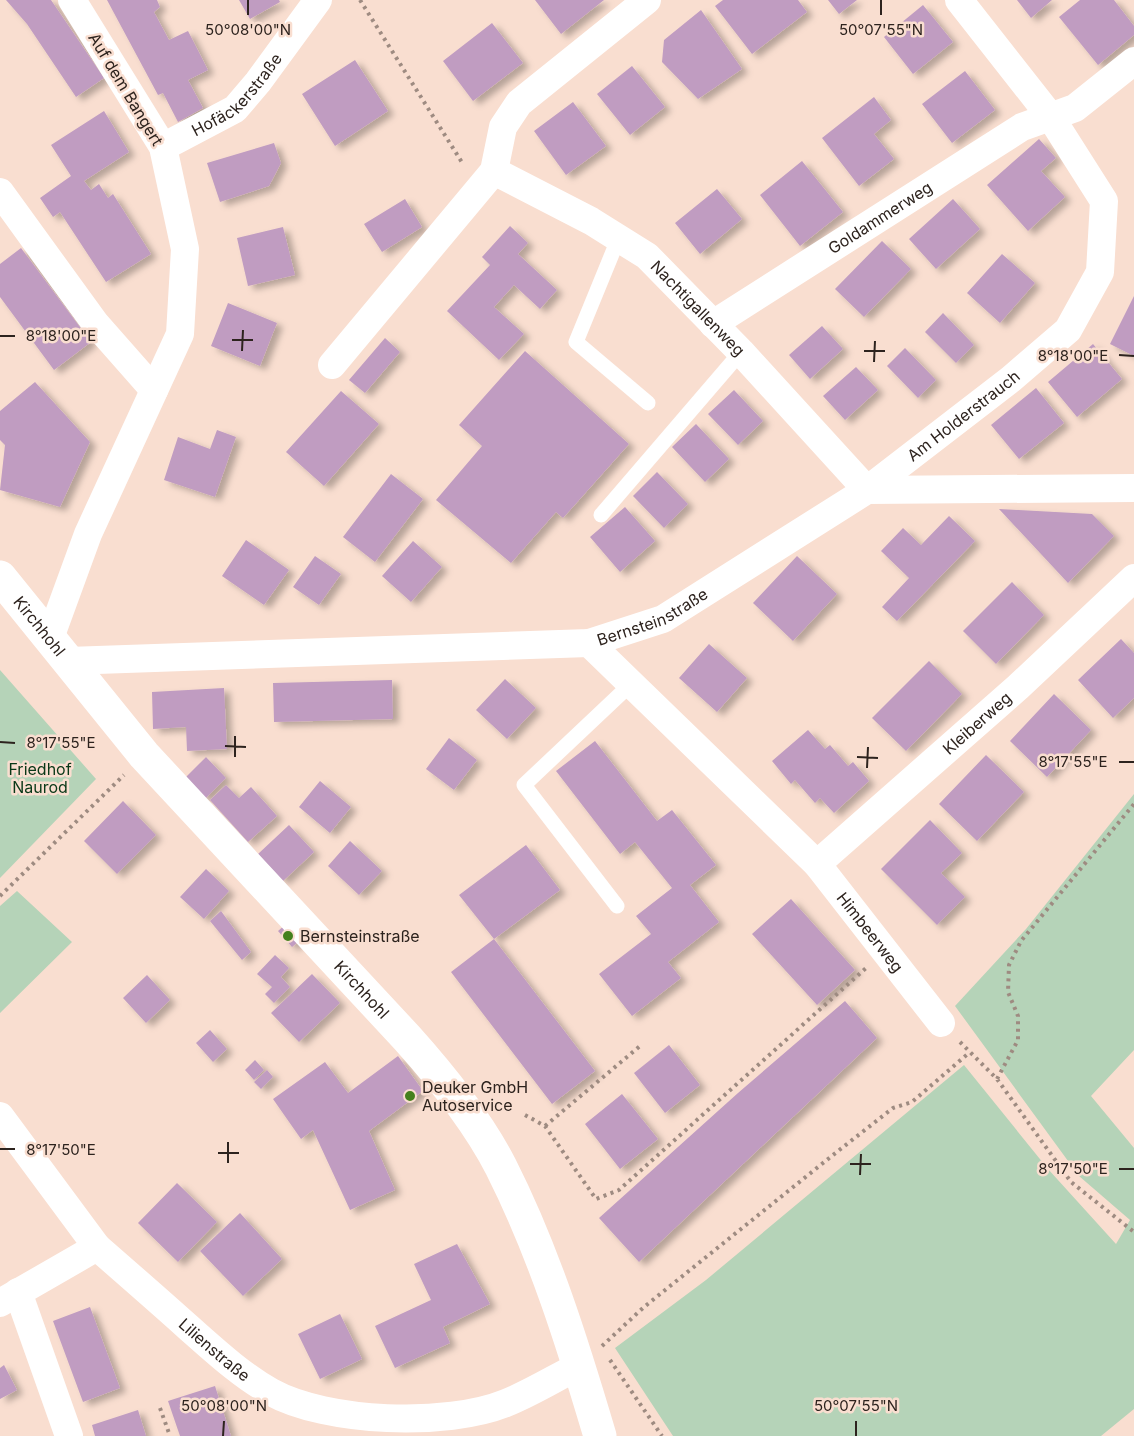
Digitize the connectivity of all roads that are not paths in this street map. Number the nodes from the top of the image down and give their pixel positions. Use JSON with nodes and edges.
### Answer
{"nodes":[{"id":1,"x":72,"y":0,"type":"edge"},
{"id":2,"x":318,"y":0,"type":"edge"},
{"id":3,"x":647,"y":0,"type":"edge"},
{"id":4,"x":960,"y":0,"type":"edge"},
{"id":5,"x":1134,"y":61,"type":"edge"},
{"id":6,"x":1050,"y":116,"type":"junction"},
{"id":7,"x":163,"y":147,"type":"junction"},
{"id":8,"x":494,"y":171,"type":"junction"},
{"id":9,"x":0,"y":192,"type":"edge"},
{"id":10,"x":619,"y":237,"type":"junction"},
{"id":11,"x":713,"y":324,"type":"junction"},
{"id":12,"x":741,"y":352,"type":"junction"},
{"id":13,"x":332,"y":365,"type":"dead end"},
{"id":14,"x":154,"y":390,"type":"junction"},
{"id":15,"x":648,"y":403,"type":"dead end"},
{"id":16,"x":1134,"y":488,"type":"edge"},
{"id":17,"x":867,"y":490,"type":"junction"},
{"id":18,"x":601,"y":515,"type":"dead end"},
{"id":19,"x":0,"y":577,"type":"edge"},
{"id":20,"x":1134,"y":578,"type":"edge"},
{"id":21,"x":589,"y":643,"type":"junction"},
{"id":22,"x":59,"y":649,"type":"junction"},
{"id":23,"x":631,"y":684,"type":"junction"},
{"id":24,"x":817,"y":864,"type":"junction"},
{"id":25,"x":617,"y":906,"type":"dead end"},
{"id":26,"x":942,"y":1023,"type":"road end"},
{"id":27,"x":0,"y":1116,"type":"edge"},
{"id":28,"x":97,"y":1247,"type":"junction"},
{"id":29,"x":9,"y":1297,"type":"edge"},
{"id":30,"x":579,"y":1366,"type":"junction"},
{"id":31,"x":376,"y":1426,"type":"edge"},
{"id":32,"x":69,"y":1436,"type":"edge"},
{"id":33,"x":600,"y":1436,"type":"edge"}],
"edges":[{"from":1,"to":7,"type":"street","name":"Auf dem Bangert"},
{"from":2,"to":7,"type":"street","name":"Hofäckerstraße"},
{"from":3,"to":8,"type":"street"},
{"from":4,"to":6,"type":"street","name":"Am Holderstrauch"},
{"from":5,"to":6,"type":"street"},
{"from":6,"to":11,"type":"street","name":"Goldammerweg"},
{"from":6,"to":17,"type":"street","name":"Am Holderstrauch"},
{"from":7,"to":14,"type":"street","name":"Auf dem Bangert"},
{"from":8,"to":10,"type":"street","name":"Nachtigallenweg"},
{"from":8,"to":13,"type":"street"},
{"from":9,"to":14,"type":"street"},
{"from":10,"to":11,"type":"street","name":"Nachtigallenweg"},
{"from":10,"to":15,"type":"lane"},
{"from":11,"to":12,"type":"street","name":"Nachtigallenweg"},
{"from":12,"to":17,"type":"street","name":"Nachtigallenweg"},
{"from":12,"to":18,"type":"lane"},
{"from":14,"to":22,"type":"street","name":"Auf dem Bangert"},
{"from":16,"to":17,"type":"street"},
{"from":17,"to":21,"type":"street","name":"Bernsteinstraße"},
{"from":19,"to":22,"type":"street","name":"Kirchhohl"},
{"from":20,"to":24,"type":"street","name":"Kleiberweg"},
{"from":21,"to":22,"type":"street","name":"Bernsteinstraße"},
{"from":21,"to":23,"type":"street","name":"Himbeerweg"},
{"from":22,"to":30,"type":"street","name":"Kirchhohl"},
{"from":23,"to":24,"type":"street","name":"Himbeerweg"},
{"from":23,"to":25,"type":"lane"},
{"from":24,"to":26,"type":"street","name":"Himbeerweg"},
{"from":27,"to":28,"type":"street","name":"Lilienstraße"},
{"from":28,"to":29,"type":"street"},
{"from":28,"to":31,"type":"street","name":"Lilienstraße"},
{"from":29,"to":32,"type":"street"},
{"from":30,"to":31,"type":"street","name":"Lilienstraße"},
{"from":30,"to":33,"type":"street","name":"Kirchhohl"}]}
